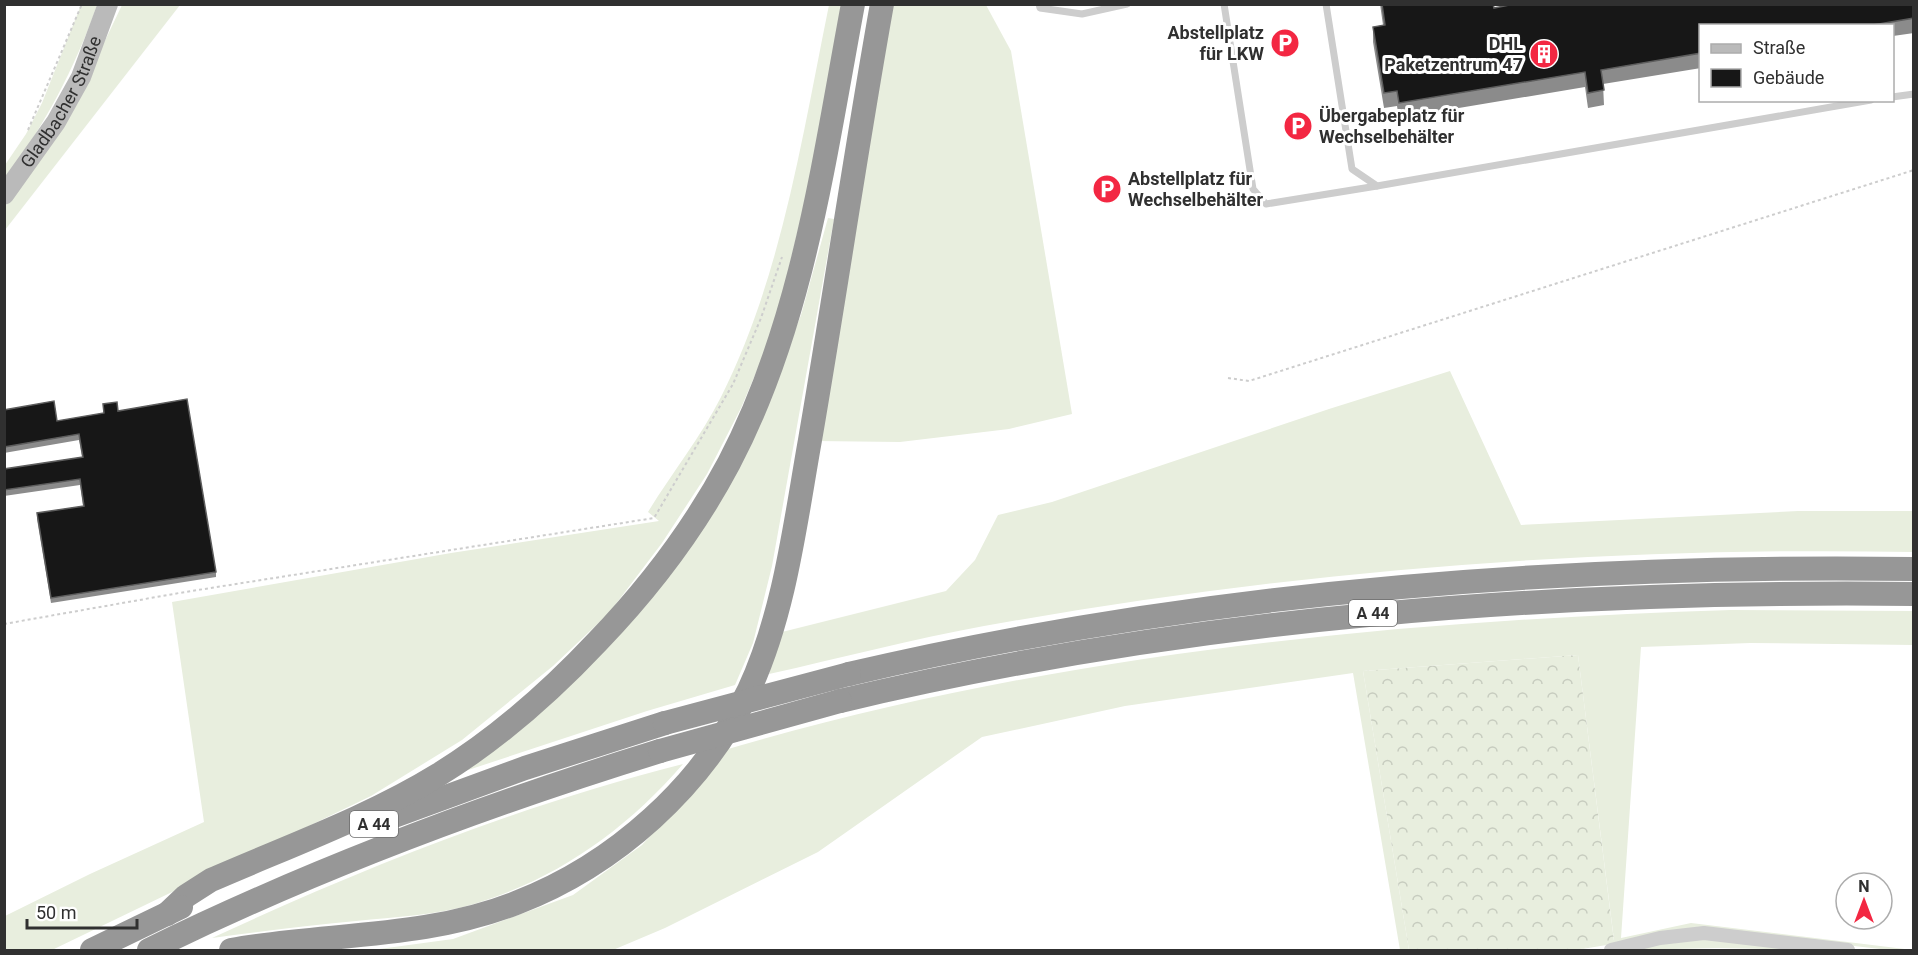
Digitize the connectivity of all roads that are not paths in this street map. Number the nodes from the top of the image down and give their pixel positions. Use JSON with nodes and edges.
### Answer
{"nodes":[{"id":1,"x":108,"y":4,"type":"edge"},
{"id":2,"x":853,"y":4,"type":"edge"},
{"id":3,"x":882,"y":4,"type":"edge"},
{"id":4,"x":1039,"y":4,"type":"edge"},
{"id":5,"x":1127,"y":4,"type":"edge"},
{"id":6,"x":1224,"y":4,"type":"edge"},
{"id":7,"x":1326,"y":4,"type":"edge"},
{"id":8,"x":1914,"y":94,"type":"edge"},
{"id":9,"x":1894,"y":97,"type":"edge"},
{"id":10,"x":1860,"y":102,"type":"edge"},
{"id":11,"x":1377,"y":186,"type":"junction"},
{"id":12,"x":4,"y":195,"type":"edge"},
{"id":13,"x":1914,"y":569,"type":"edge"},
{"id":14,"x":1914,"y":594,"type":"edge"},
{"id":15,"x":167,"y":914,"type":"junction"},
{"id":16,"x":92,"y":951,"type":"edge"},
{"id":17,"x":149,"y":951,"type":"edge"},
{"id":18,"x":231,"y":951,"type":"edge"},
{"id":19,"x":1611,"y":951,"type":"edge"},
{"id":20,"x":1848,"y":951,"type":"edge"}],
"edges":[{"from":1,"to":12,"type":"street","name":"Gladbacher Straße"},
{"from":2,"to":15,"type":"highway"},
{"from":3,"to":18,"type":"highway"},
{"from":4,"to":5,"type":"lane"},
{"from":6,"to":11,"type":"lane"},
{"from":7,"to":11,"type":"lane"},
{"from":8,"to":9,"type":"lane"},
{"from":10,"to":11,"type":"lane"},
{"from":13,"to":15,"type":"highway","number":"A 44","bridge":true},
{"from":14,"to":17,"type":"highway","number":"A 44","bridge":true},
{"from":15,"to":16,"type":"highway","number":"A 44"},
{"from":19,"to":20,"type":"street"}]}
